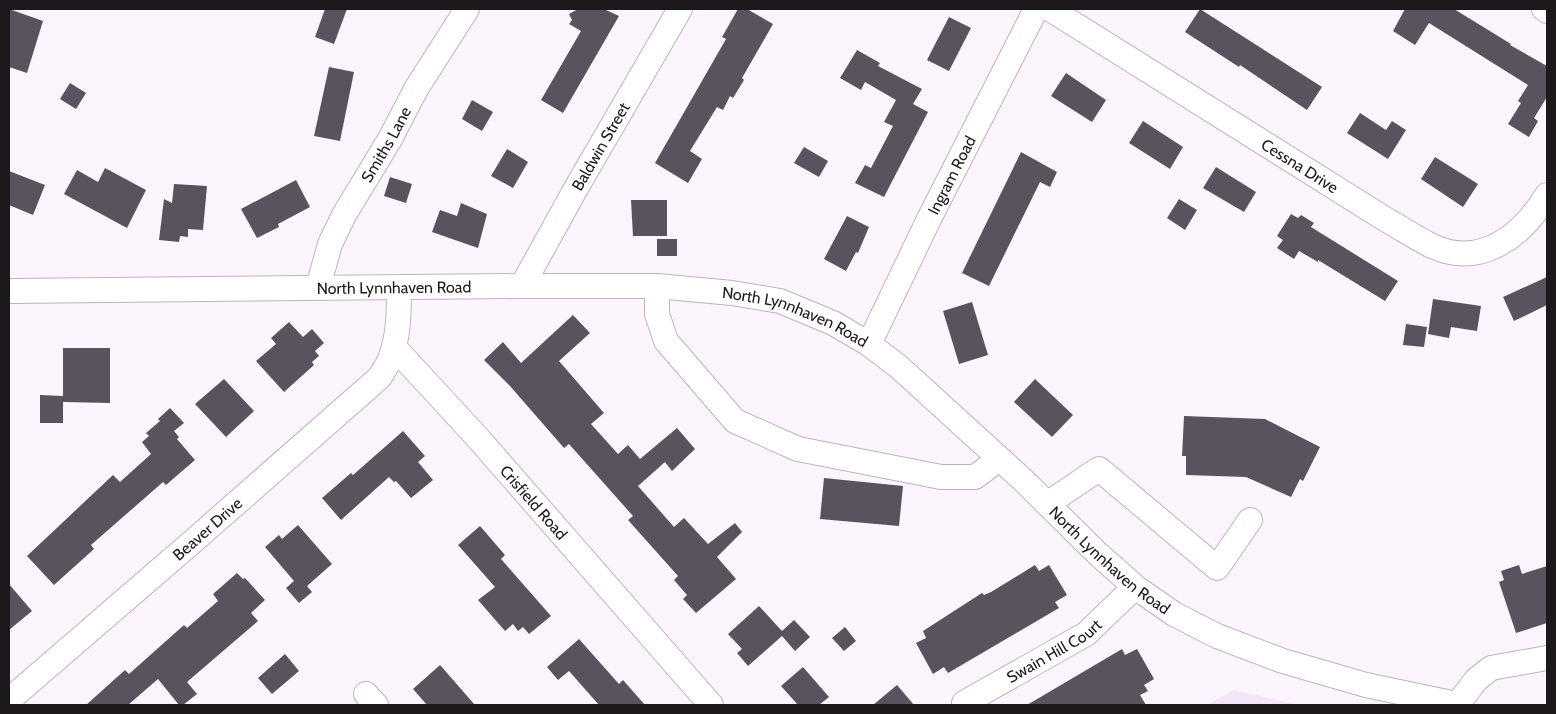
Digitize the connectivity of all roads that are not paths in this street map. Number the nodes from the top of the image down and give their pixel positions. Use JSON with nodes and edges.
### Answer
{"nodes":[{"id":1,"x":467,"y":9,"type":"edge"},
{"id":2,"x":680,"y":9,"type":"edge"},
{"id":3,"x":1036,"y":9,"type":"edge"},
{"id":4,"x":1050,"y":9,"type":"edge"},
{"id":5,"x":1544,"y":9,"type":"edge"},
{"id":6,"x":1547,"y":11,"type":"edge"},
{"id":7,"x":1547,"y":195,"type":"edge"},
{"id":8,"x":522,"y":286,"type":"junction"},
{"id":9,"x":657,"y":286,"type":"junction"},
{"id":10,"x":318,"y":287,"type":"junction"},
{"id":11,"x":399,"y":287,"type":"junction"},
{"id":12,"x":9,"y":291,"type":"edge"},
{"id":13,"x":869,"y":344,"type":"junction"},
{"id":14,"x":394,"y":347,"type":"junction"},
{"id":15,"x":999,"y":459,"type":"junction"},
{"id":16,"x":1047,"y":504,"type":"junction"},
{"id":17,"x":1250,"y":520,"type":"dead end"},
{"id":18,"x":1136,"y":587,"type":"junction"},
{"id":19,"x":1547,"y":658,"type":"edge"},
{"id":20,"x":9,"y":700,"type":"edge"},
{"id":21,"x":964,"y":703,"type":"dead end"},
{"id":22,"x":711,"y":705,"type":"edge"},
{"id":23,"x":1459,"y":705,"type":"edge"}],
"edges":[{"from":1,"to":10,"type":"street","name":"Smiths Lane"},
{"from":2,"to":8,"type":"street","name":"Baldwin Street"},
{"from":3,"to":13,"type":"street","name":"Ingram Road"},
{"from":4,"to":7,"type":"street","name":"Cessna Drive"},
{"from":5,"to":6,"type":"street"},
{"from":8,"to":9,"type":"street","name":"North Lynnhaven Road"},
{"from":8,"to":11,"type":"street","name":"North Lynnhaven Road"},
{"from":9,"to":13,"type":"street","name":"North Lynnhaven Road"},
{"from":9,"to":15,"type":"street"},
{"from":10,"to":11,"type":"street","name":"North Lynnhaven Road"},
{"from":10,"to":12,"type":"street","name":"North Lynnhaven Road"},
{"from":11,"to":14,"type":"street"},
{"from":13,"to":15,"type":"street","name":"North Lynnhaven Road"},
{"from":14,"to":20,"type":"street","name":"Beaver Drive"},
{"from":14,"to":22,"type":"street","name":"Crisfield Road"},
{"from":15,"to":16,"type":"street","name":"North Lynnhaven Road"},
{"from":16,"to":17,"type":"street"},
{"from":16,"to":18,"type":"street","name":"North Lynnhaven Road"},
{"from":18,"to":21,"type":"street","name":"Swain Hill Court"},
{"from":18,"to":23,"type":"street","name":"North Lynnhaven Road"},
{"from":19,"to":23,"type":"street"}]}
